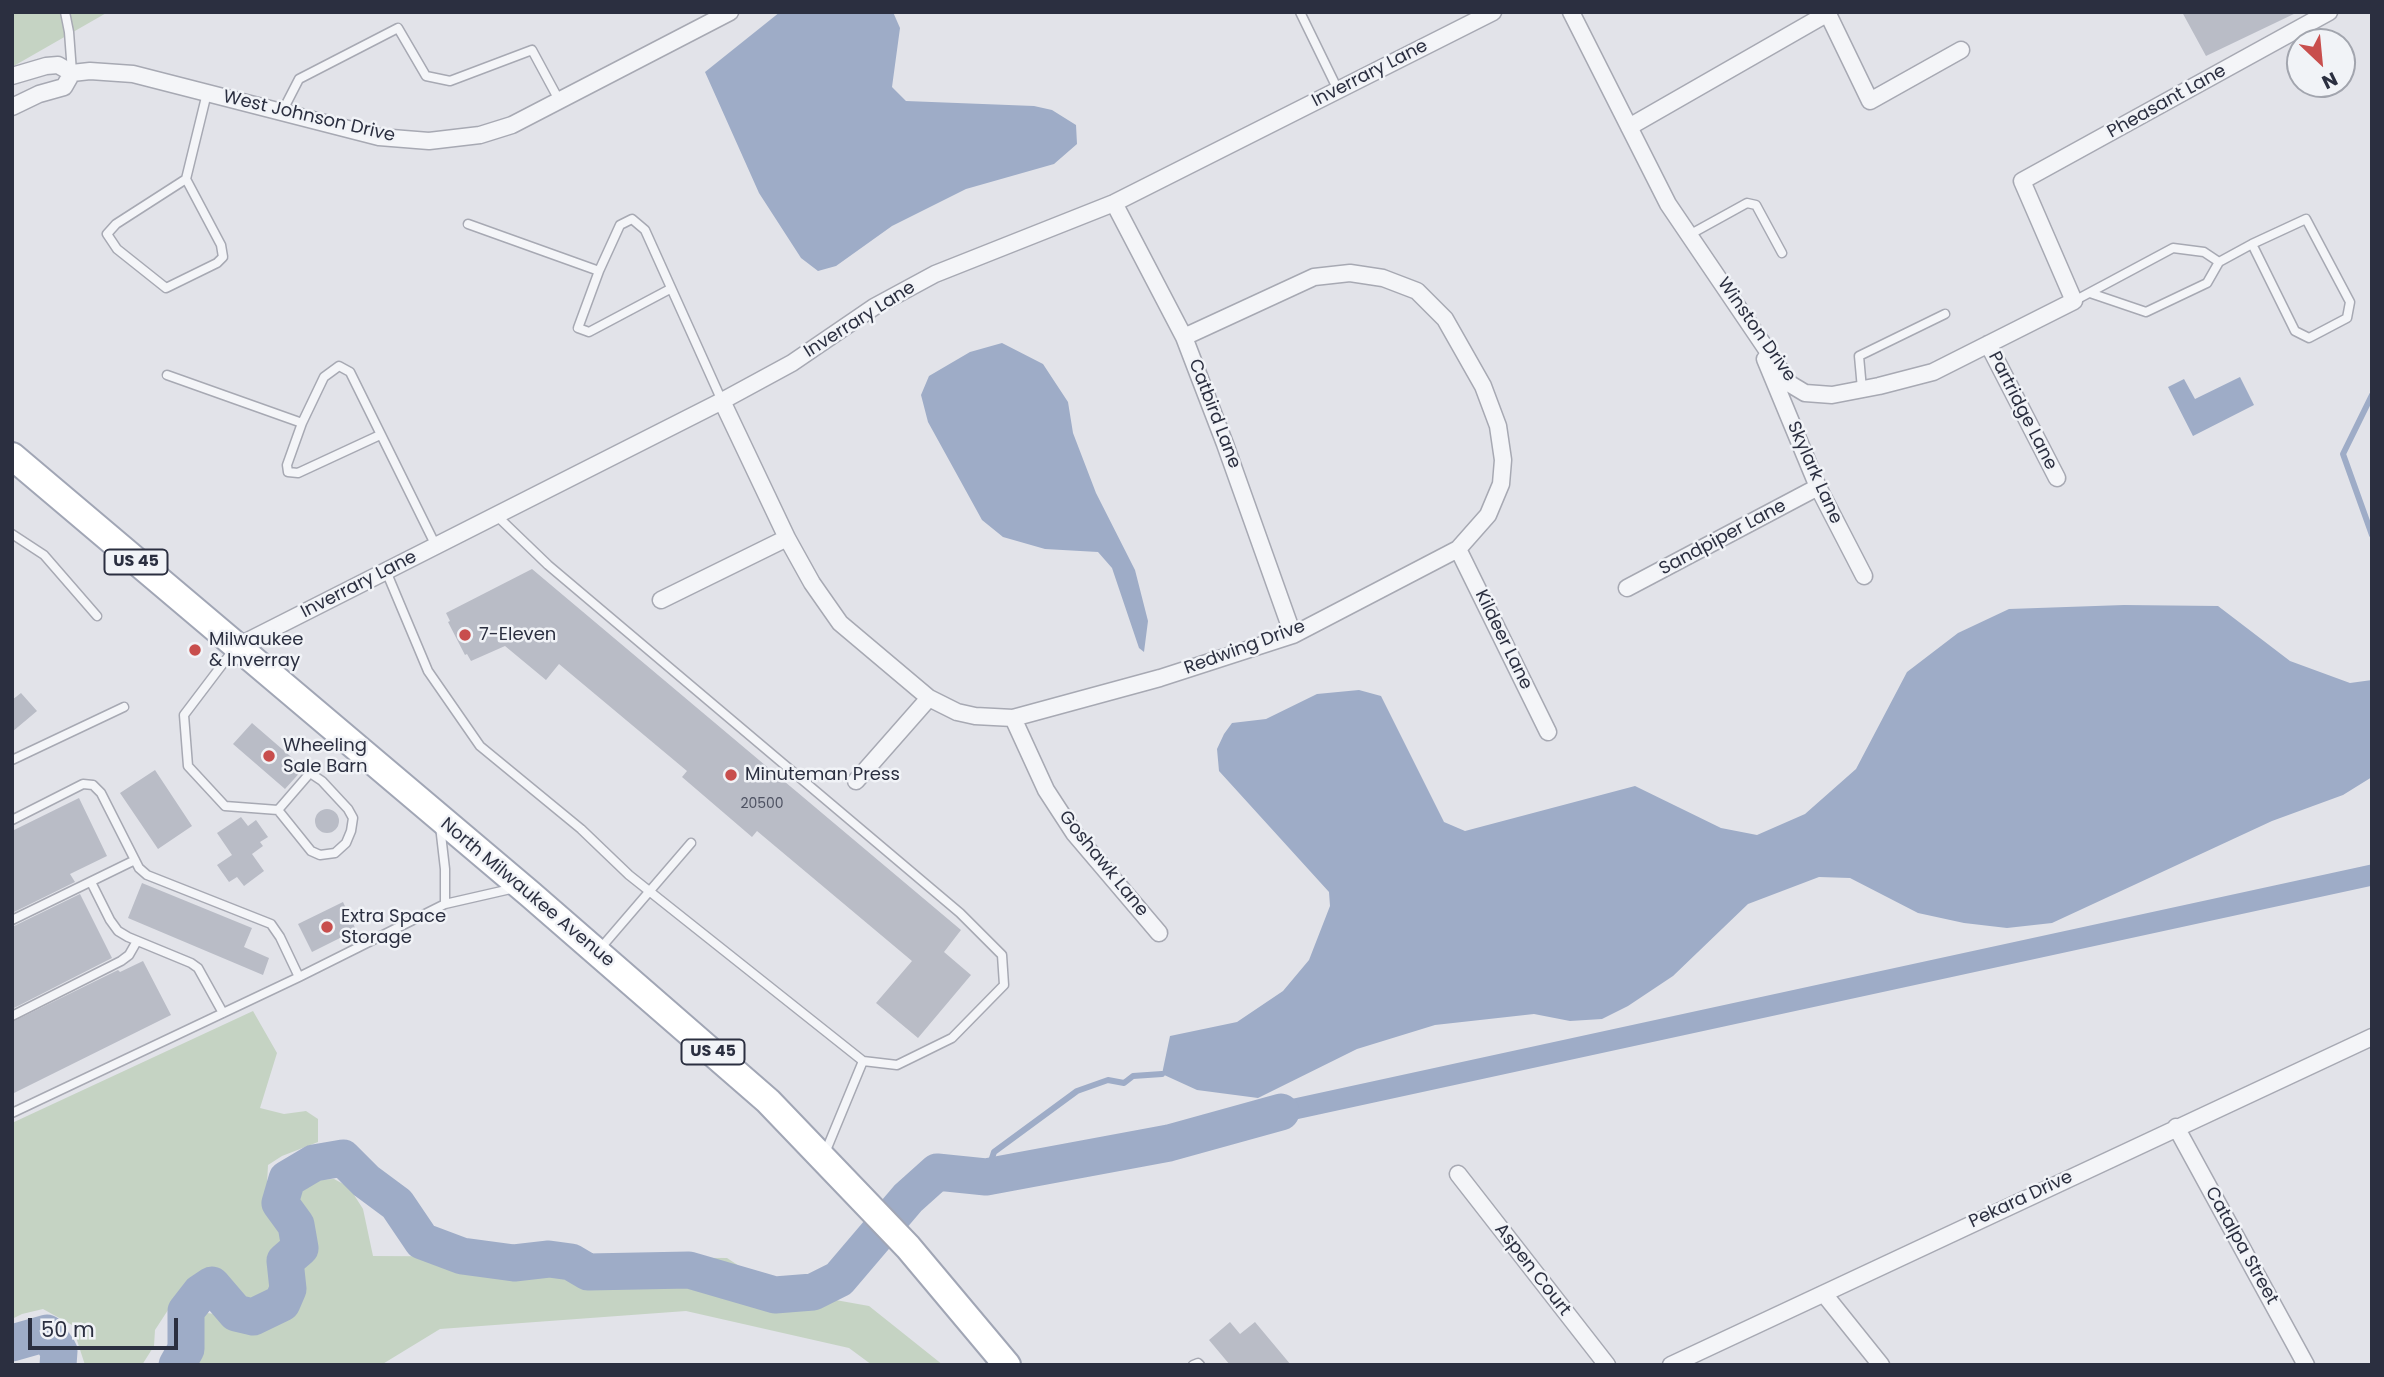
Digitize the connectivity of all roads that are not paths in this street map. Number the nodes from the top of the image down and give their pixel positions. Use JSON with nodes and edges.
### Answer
{"nodes":[{"id":1,"x":65,"y":12,"type":"edge"},
{"id":2,"x":730,"y":12,"type":"edge"},
{"id":3,"x":1300,"y":12,"type":"edge"},
{"id":4,"x":1493,"y":12,"type":"edge"},
{"id":5,"x":1571,"y":12,"type":"edge"},
{"id":6,"x":2329,"y":12,"type":"edge"},
{"id":7,"x":1827,"y":13,"type":"edge"},
{"id":8,"x":1961,"y":50,"type":"dead end"},
{"id":9,"x":72,"y":73,"type":"junction"},
{"id":10,"x":12,"y":76,"type":"edge"},
{"id":11,"x":1338,"y":90,"type":"junction"},
{"id":12,"x":207,"y":93,"type":"junction"},
{"id":13,"x":559,"y":100,"type":"junction"},
{"id":14,"x":12,"y":107,"type":"edge"},
{"id":15,"x":282,"y":112,"type":"junction"},
{"id":16,"x":1629,"y":127,"type":"junction"},
{"id":17,"x":187,"y":179,"type":"junction"},
{"id":18,"x":1114,"y":203,"type":"junction"},
{"id":19,"x":468,"y":224,"type":"dead end"},
{"id":20,"x":1689,"y":235,"type":"junction"},
{"id":21,"x":2252,"y":244,"type":"junction"},
{"id":22,"x":1782,"y":253,"type":"dead end"},
{"id":23,"x":2219,"y":262,"type":"junction"},
{"id":24,"x":599,"y":271,"type":"junction"},
{"id":25,"x":670,"y":289,"type":"junction"},
{"id":26,"x":2090,"y":293,"type":"junction"},
{"id":27,"x":2074,"y":301,"type":"junction"},
{"id":28,"x":1945,"y":314,"type":"dead end"},
{"id":29,"x":1752,"y":328,"type":"junction"},
{"id":30,"x":1185,"y":337,"type":"junction"},
{"id":31,"x":1988,"y":344,"type":"junction"},
{"id":32,"x":167,"y":375,"type":"dead end"},
{"id":33,"x":1861,"y":389,"type":"junction"},
{"id":34,"x":722,"y":401,"type":"junction"},
{"id":35,"x":302,"y":422,"type":"junction"},
{"id":36,"x":380,"y":435,"type":"junction"},
{"id":37,"x":12,"y":456,"type":"edge"},
{"id":38,"x":2057,"y":478,"type":"dead end"},
{"id":39,"x":1818,"y":488,"type":"junction"},
{"id":40,"x":496,"y":515,"type":"junction"},
{"id":41,"x":12,"y":534,"type":"edge"},
{"id":42,"x":787,"y":538,"type":"junction"},
{"id":43,"x":436,"y":546,"type":"junction"},
{"id":44,"x":1458,"y":549,"type":"junction"},
{"id":45,"x":386,"y":571,"type":"junction"},
{"id":46,"x":1864,"y":576,"type":"dead end"},
{"id":47,"x":1627,"y":588,"type":"dead end"},
{"id":48,"x":662,"y":600,"type":"dead end"},
{"id":49,"x":97,"y":616,"type":"dead end"},
{"id":50,"x":1293,"y":635,"type":"junction"},
{"id":51,"x":236,"y":647,"type":"junction"},
{"id":52,"x":929,"y":698,"type":"junction"},
{"id":53,"x":124,"y":707,"type":"dead end"},
{"id":54,"x":1013,"y":718,"type":"junction"},
{"id":55,"x":1548,"y":732,"type":"dead end"},
{"id":56,"x":12,"y":760,"type":"edge"},
{"id":57,"x":856,"y":780,"type":"dead end"},
{"id":58,"x":278,"y":810,"type":"junction"},
{"id":59,"x":439,"y":817,"type":"junction"},
{"id":60,"x":12,"y":820,"type":"edge"},
{"id":61,"x":691,"y":843,"type":"dead end"},
{"id":62,"x":135,"y":860,"type":"junction"},
{"id":63,"x":92,"y":882,"type":"junction"},
{"id":64,"x":521,"y":886,"type":"junction"},
{"id":65,"x":650,"y":891,"type":"junction"},
{"id":66,"x":445,"y":904,"type":"junction"},
{"id":67,"x":12,"y":920,"type":"edge"},
{"id":68,"x":1159,"y":933,"type":"dead end"},
{"id":69,"x":137,"y":940,"type":"junction"},
{"id":70,"x":597,"y":952,"type":"junction"},
{"id":71,"x":299,"y":977,"type":"junction"},
{"id":72,"x":223,"y":1013,"type":"junction"},
{"id":73,"x":12,"y":1016,"type":"edge"},
{"id":74,"x":2372,"y":1037,"type":"edge"},
{"id":75,"x":863,"y":1061,"type":"junction"},
{"id":76,"x":12,"y":1113,"type":"edge"},
{"id":77,"x":2176,"y":1127,"type":"junction"},
{"id":78,"x":823,"y":1159,"type":"junction"},
{"id":79,"x":1458,"y":1174,"type":"dead end"},
{"id":80,"x":1824,"y":1294,"type":"junction"},
{"id":81,"x":1007,"y":1365,"type":"edge"},
{"id":82,"x":1193,"y":1365,"type":"edge"},
{"id":83,"x":1200,"y":1365,"type":"edge"},
{"id":84,"x":1606,"y":1365,"type":"edge"},
{"id":85,"x":1671,"y":1365,"type":"edge"},
{"id":86,"x":1881,"y":1365,"type":"edge"},
{"id":87,"x":2306,"y":1365,"type":"edge"}],
"edges":[{"from":1,"to":9,"type":"lane"},
{"from":2,"to":13,"type":"street","name":"West Johnson Drive"},
{"from":3,"to":11,"type":"lane"},
{"from":4,"to":11,"type":"street","name":"Inverrary Lane"},
{"from":5,"to":16,"type":"street","name":"Winston Drive"},
{"from":6,"to":27,"type":"street","name":"Pheasant Lane"},
{"from":7,"to":8,"type":"street"},
{"from":7,"to":16,"type":"street"},
{"from":9,"to":10,"type":"street","name":"West Johnson Drive"},
{"from":9,"to":12,"type":"street","name":"West Johnson Drive"},
{"from":9,"to":14,"type":"street"},
{"from":11,"to":18,"type":"street","name":"Inverrary Lane"},
{"from":12,"to":15,"type":"street","name":"West Johnson Drive"},
{"from":12,"to":17,"type":"lane"},
{"from":13,"to":15,"type":"street","name":"West Johnson Drive"},
{"from":13,"to":15,"type":"lane"},
{"from":16,"to":20,"type":"street","name":"Winston Drive"},
{"from":17,"to":17,"type":"lane"},
{"from":18,"to":30,"type":"street","name":"Catbird Lane"},
{"from":18,"to":34,"type":"street","name":"Inverrary Lane"},
{"from":19,"to":24,"type":"lane"},
{"from":20,"to":22,"type":"lane"},
{"from":20,"to":29,"type":"street","name":"Winston Drive"},
{"from":21,"to":21,"type":"lane"},
{"from":21,"to":23,"type":"lane"},
{"from":23,"to":26,"type":"lane"},
{"from":23,"to":26,"type":"lane"},
{"from":24,"to":25,"type":"lane"},
{"from":24,"to":25,"type":"lane"},
{"from":25,"to":34,"type":"lane"},
{"from":26,"to":27,"type":"lane"},
{"from":27,"to":31,"type":"street","name":"Winston Drive"},
{"from":28,"to":33,"type":"lane"},
{"from":29,"to":33,"type":"street","name":"Winston Drive"},
{"from":29,"to":39,"type":"street","name":"Skylark Lane"},
{"from":30,"to":44,"type":"street","name":"Redwing Drive"},
{"from":30,"to":50,"type":"street","name":"Catbird Lane"},
{"from":31,"to":33,"type":"street","name":"Winston Drive"},
{"from":31,"to":38,"type":"street","name":"Partridge Lane"},
{"from":32,"to":35,"type":"lane"},
{"from":34,"to":40,"type":"street","name":"Inverrary Lane"},
{"from":34,"to":42,"type":"street","name":"Redwing Drive"},
{"from":35,"to":36,"type":"lane"},
{"from":35,"to":36,"type":"lane"},
{"from":36,"to":43,"type":"lane"},
{"from":37,"to":51,"type":"main road","name":"North Milwaukee Avenue","number":"US 45"},
{"from":39,"to":46,"type":"street","name":"Skylark Lane"},
{"from":39,"to":47,"type":"street","name":"Sandpiper Lane"},
{"from":40,"to":43,"type":"street","name":"Inverrary Lane"},
{"from":40,"to":75,"type":"lane"},
{"from":41,"to":49,"type":"lane"},
{"from":42,"to":48,"type":"street"},
{"from":42,"to":52,"type":"street","name":"Redwing Drive"},
{"from":43,"to":45,"type":"street","name":"Inverrary Lane"},
{"from":44,"to":50,"type":"street","name":"Redwing Drive"},
{"from":44,"to":55,"type":"street","name":"Kildeer Lane"},
{"from":45,"to":51,"type":"street","name":"Inverrary Lane"},
{"from":45,"to":65,"type":"lane"},
{"from":50,"to":54,"type":"street","name":"Redwing Drive"},
{"from":51,"to":58,"type":"lane"},
{"from":51,"to":59,"type":"main road","name":"North Milwaukee Avenue","number":"US 45"},
{"from":52,"to":54,"type":"street","name":"Redwing Drive"},
{"from":52,"to":57,"type":"street"},
{"from":53,"to":56,"type":"lane"},
{"from":54,"to":68,"type":"street","name":"Goshawk Lane"},
{"from":58,"to":58,"type":"lane"},
{"from":59,"to":64,"type":"main road","name":"North Milwaukee Avenue","number":"US 45"},
{"from":59,"to":66,"type":"lane"},
{"from":60,"to":62,"type":"lane"},
{"from":61,"to":65,"type":"lane"},
{"from":62,"to":63,"type":"lane"},
{"from":62,"to":71,"type":"lane"},
{"from":63,"to":67,"type":"lane"},
{"from":63,"to":69,"type":"lane"},
{"from":64,"to":66,"type":"lane"},
{"from":64,"to":70,"type":"main road","name":"North Milwaukee Avenue","number":"US 45"},
{"from":65,"to":70,"type":"lane"},
{"from":65,"to":75,"type":"lane"},
{"from":66,"to":71,"type":"lane"},
{"from":69,"to":72,"type":"lane"},
{"from":69,"to":73,"type":"lane"},
{"from":70,"to":78,"type":"main road","name":"North Milwaukee Avenue","number":"US 45"},
{"from":71,"to":72,"type":"lane"},
{"from":72,"to":76,"type":"lane"},
{"from":74,"to":77,"type":"street","name":"Pekara Drive"},
{"from":75,"to":78,"type":"lane"},
{"from":77,"to":80,"type":"street","name":"Pekara Drive"},
{"from":77,"to":87,"type":"street","name":"Catalpa Street"},
{"from":78,"to":81,"type":"main road","name":"North Milwaukee Avenue","number":"US 45"},
{"from":79,"to":84,"type":"street","name":"Aspen Court"},
{"from":80,"to":85,"type":"street","name":"Pekara Drive"},
{"from":80,"to":86,"type":"street"},
{"from":82,"to":83,"type":"lane"}]}
